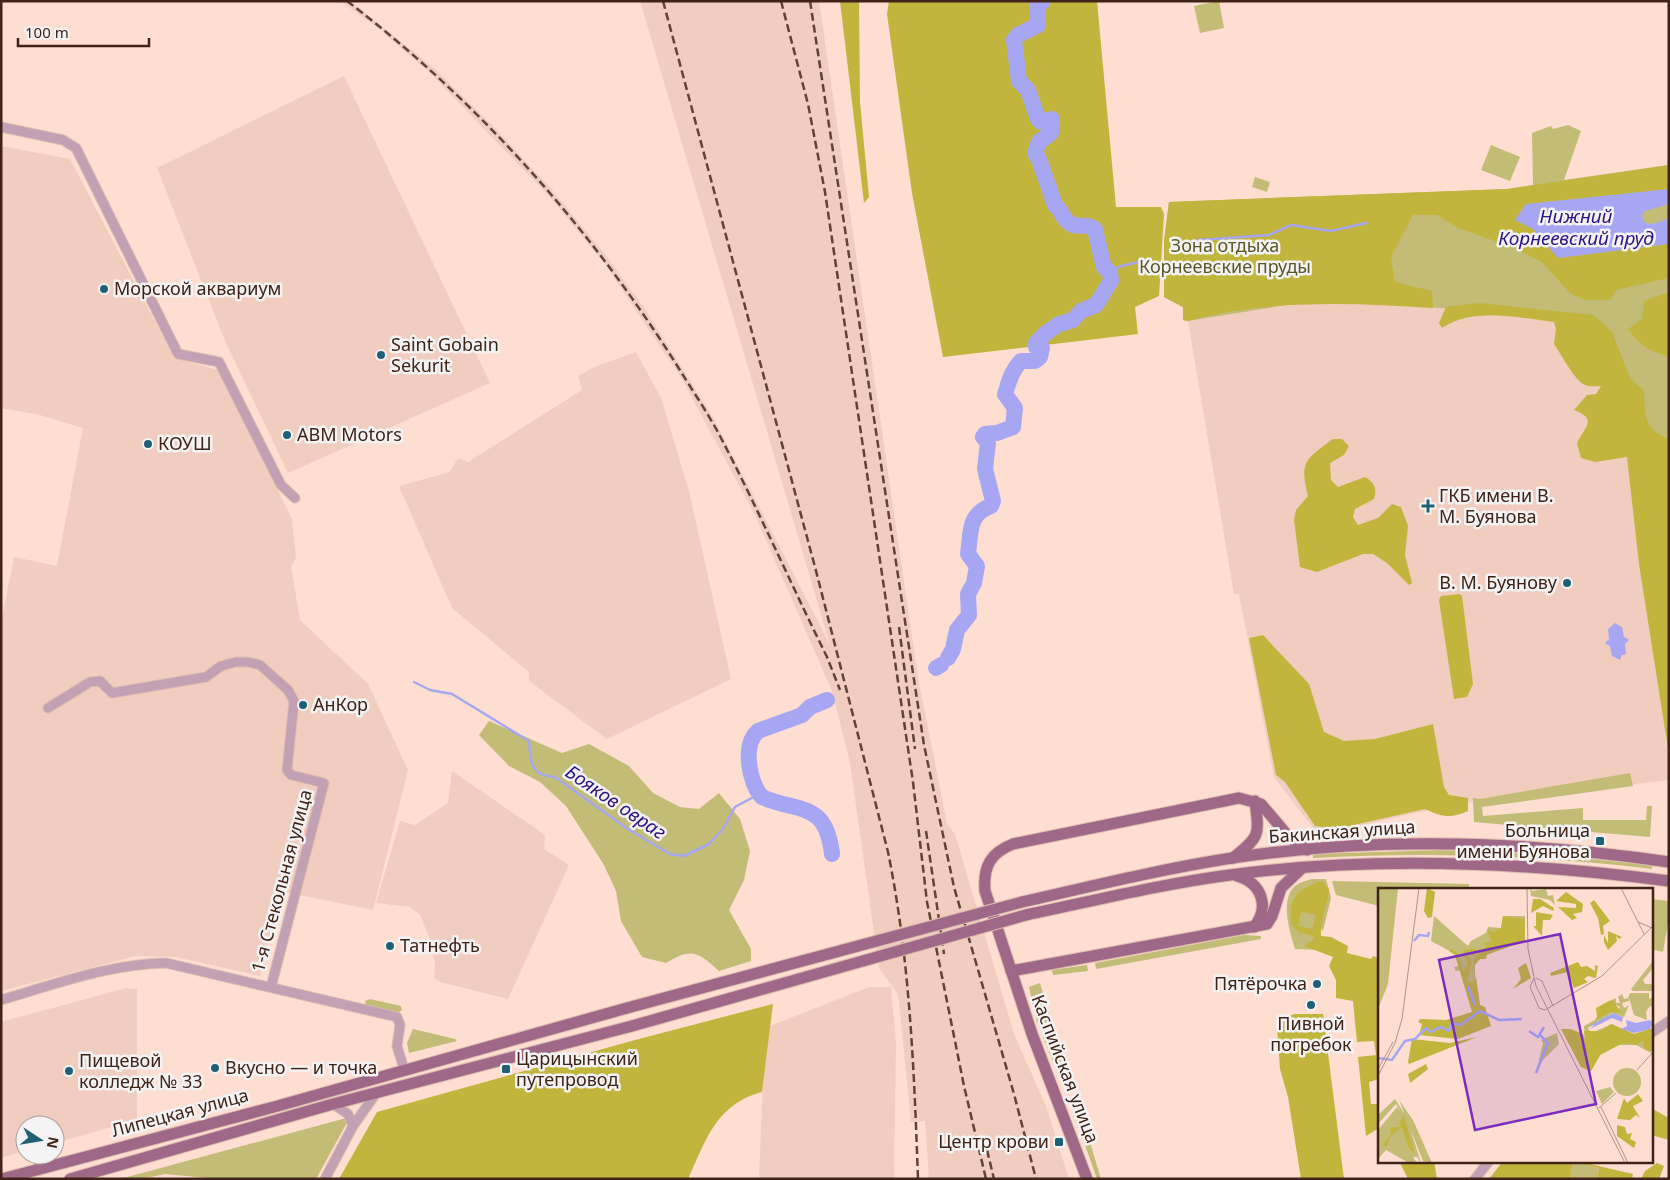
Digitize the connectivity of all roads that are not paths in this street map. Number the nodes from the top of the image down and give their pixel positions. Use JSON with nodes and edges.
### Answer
{"nodes":[{"id":1,"x":1,"y":127,"type":"edge"},
{"id":2,"x":295,"y":498,"type":"dead end"},
{"id":3,"x":48,"y":708,"type":"dead end"},
{"id":4,"x":1255,"y":801,"type":"junction"},
{"id":5,"x":1306,"y":850,"type":"junction"},
{"id":6,"x":1233,"y":858,"type":"junction"},
{"id":7,"x":1669,"y":862,"type":"edge"},
{"id":8,"x":1302,"y":868,"type":"junction"},
{"id":9,"x":1231,"y":875,"type":"junction"},
{"id":10,"x":1669,"y":880,"type":"edge"},
{"id":11,"x":1254,"y":927,"type":"junction"},
{"id":12,"x":1012,"y":971,"type":"junction"},
{"id":13,"x":271,"y":987,"type":"junction"},
{"id":14,"x":1,"y":1000,"type":"edge"},
{"id":15,"x":627,"y":1008,"type":"joint"},
{"id":16,"x":1669,"y":1021,"type":"edge"},
{"id":17,"x":632,"y":1026,"type":"joint"},
{"id":18,"x":1652,"y":1032,"type":"edge"},
{"id":19,"x":404,"y":1069,"type":"junction"},
{"id":20,"x":377,"y":1092,"type":"junction"},
{"id":21,"x":333,"y":1104,"type":"junction"},
{"id":22,"x":353,"y":1126,"type":"junction"},
{"id":23,"x":1488,"y":1162,"type":"edge"},
{"id":24,"x":2,"y":1179,"type":"edge"},
{"id":25,"x":70,"y":1179,"type":"edge"},
{"id":26,"x":324,"y":1179,"type":"edge"},
{"id":27,"x":1087,"y":1179,"type":"edge"},
{"id":28,"x":1475,"y":1179,"type":"edge"}],
"edges":[{"from":1,"to":2,"type":"street"},
{"from":3,"to":13,"type":"street","name":"1-я Стекольная улица"},
{"from":4,"to":5,"type":"main road"},
{"from":4,"to":6,"type":"main road"},
{"from":4,"to":12,"type":"main road","name":"Каспийская улица"},
{"from":5,"to":6,"type":"main road","name":"Бакинская улица"},
{"from":5,"to":7,"type":"main road","name":"Бакинская улица"},
{"from":6,"to":15,"type":"main road","name":"Бакинская улица","bridge":true},
{"from":8,"to":9,"type":"main road","name":"Бакинская улица"},
{"from":8,"to":10,"type":"main road","name":"Бакинская улица"},
{"from":8,"to":11,"type":"main road"},
{"from":9,"to":11,"type":"main road"},
{"from":9,"to":17,"type":"main road","name":"Бакинская улица","bridge":true},
{"from":11,"to":12,"type":"main road"},
{"from":12,"to":27,"type":"main road","name":"Каспийская улица"},
{"from":13,"to":14,"type":"street"},
{"from":13,"to":19,"type":"street"},
{"from":15,"to":19,"type":"main road","name":"Липецкая улица"},
{"from":16,"to":18,"type":"street"},
{"from":17,"to":20,"type":"main road","name":"Липецкая улица"},
{"from":19,"to":24,"type":"main road","name":"Липецкая улица"},
{"from":20,"to":21,"type":"main road","name":"Липецкая улица"},
{"from":20,"to":22,"type":"street"},
{"from":21,"to":22,"type":"street"},
{"from":21,"to":25,"type":"main road","name":"Липецкая улица"},
{"from":22,"to":26,"type":"street"},
{"from":23,"to":28,"type":"street"}]}
